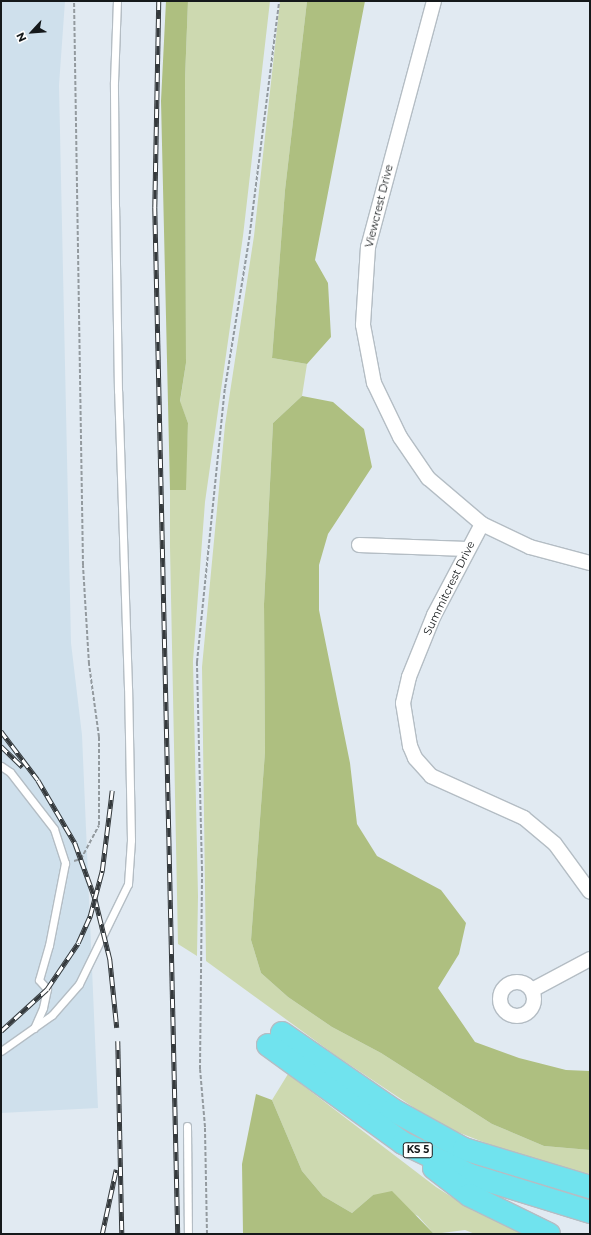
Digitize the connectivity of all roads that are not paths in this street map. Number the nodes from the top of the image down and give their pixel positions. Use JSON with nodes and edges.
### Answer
{"nodes":[{"id":1,"x":117,"y":1,"type":"edge"},
{"id":2,"x":434,"y":1,"type":"edge"},
{"id":3,"x":482,"y":524,"type":"junction"},
{"id":4,"x":360,"y":545,"type":"dead end"},
{"id":5,"x":467,"y":549,"type":"junction"},
{"id":6,"x":590,"y":563,"type":"edge"},
{"id":7,"x":1,"y":766,"type":"edge"},
{"id":8,"x":590,"y":892,"type":"edge"},
{"id":9,"x":590,"y":959,"type":"edge"},
{"id":10,"x":532,"y":990,"type":"dead end"},
{"id":11,"x":33,"y":1030,"type":"junction"},
{"id":12,"x":1,"y":1051,"type":"edge"},
{"id":13,"x":187,"y":1126,"type":"dead end"},
{"id":14,"x":403,"y":1144,"type":"junction"},
{"id":15,"x":590,"y":1187,"type":"edge"},
{"id":16,"x":590,"y":1212,"type":"edge"},
{"id":17,"x":188,"y":1234,"type":"edge"},
{"id":18,"x":549,"y":1234,"type":"edge"}],
"edges":[{"from":1,"to":11,"type":"lane"},
{"from":2,"to":3,"type":"street","name":"Viewcrest Drive"},
{"from":3,"to":5,"type":"street","name":"Summitcrest Drive"},
{"from":3,"to":6,"type":"street","name":"Viewcrest Drive"},
{"from":4,"to":5,"type":"street"},
{"from":5,"to":8,"type":"street","name":"Summitcrest Drive"},
{"from":7,"to":11,"type":"lane"},
{"from":9,"to":10,"type":"street"},
{"from":11,"to":12,"type":"lane"},
{"from":13,"to":17,"type":"lane"},
{"from":14,"to":15,"type":"highway","number":"KS 5"},
{"from":14,"to":16,"type":"highway","number":"KS 5"},
{"from":14,"to":18,"type":"highway"}]}
